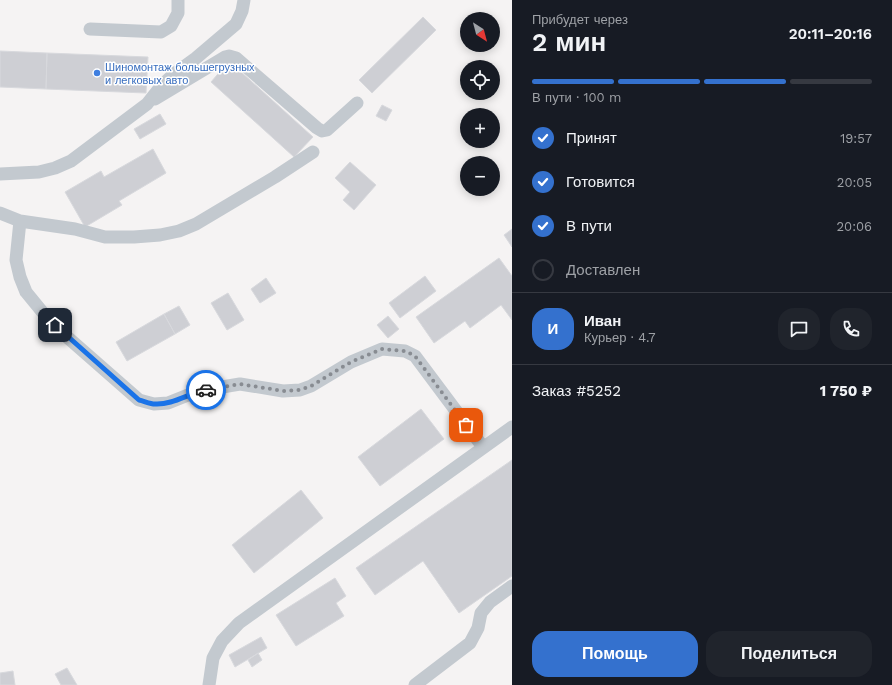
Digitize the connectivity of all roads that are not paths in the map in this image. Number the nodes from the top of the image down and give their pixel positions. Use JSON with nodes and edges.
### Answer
{"nodes":[{"id":1,"x":178,"y":0,"type":"edge"},
{"id":2,"x":244,"y":0,"type":"edge"},
{"id":3,"x":90,"y":29,"type":"dead end"},
{"id":4,"x":357,"y":103,"type":"dead end"},
{"id":5,"x":147,"y":104,"type":"junction"},
{"id":6,"x":313,"y":152,"type":"dead end"},
{"id":7,"x":0,"y":174,"type":"edge"},
{"id":8,"x":0,"y":213,"type":"edge"},
{"id":9,"x":20,"y":220,"type":"junction"},
{"id":10,"x":512,"y":427,"type":"edge"},
{"id":11,"x":483,"y":447,"type":"junction"},
{"id":12,"x":512,"y":586,"type":"edge"},
{"id":13,"x":209,"y":685,"type":"edge"},
{"id":14,"x":415,"y":685,"type":"edge"}],
"edges":[{"from":1,"to":3,"type":"lane"},
{"from":2,"to":5,"type":"lane"},
{"from":4,"to":5,"type":"lane"},
{"from":5,"to":7,"type":"lane"},
{"from":6,"to":9,"type":"lane"},
{"from":8,"to":9,"type":"lane"},
{"from":9,"to":11,"type":"lane"},
{"from":10,"to":11,"type":"lane"},
{"from":11,"to":13,"type":"lane"},
{"from":12,"to":14,"type":"lane"}]}
